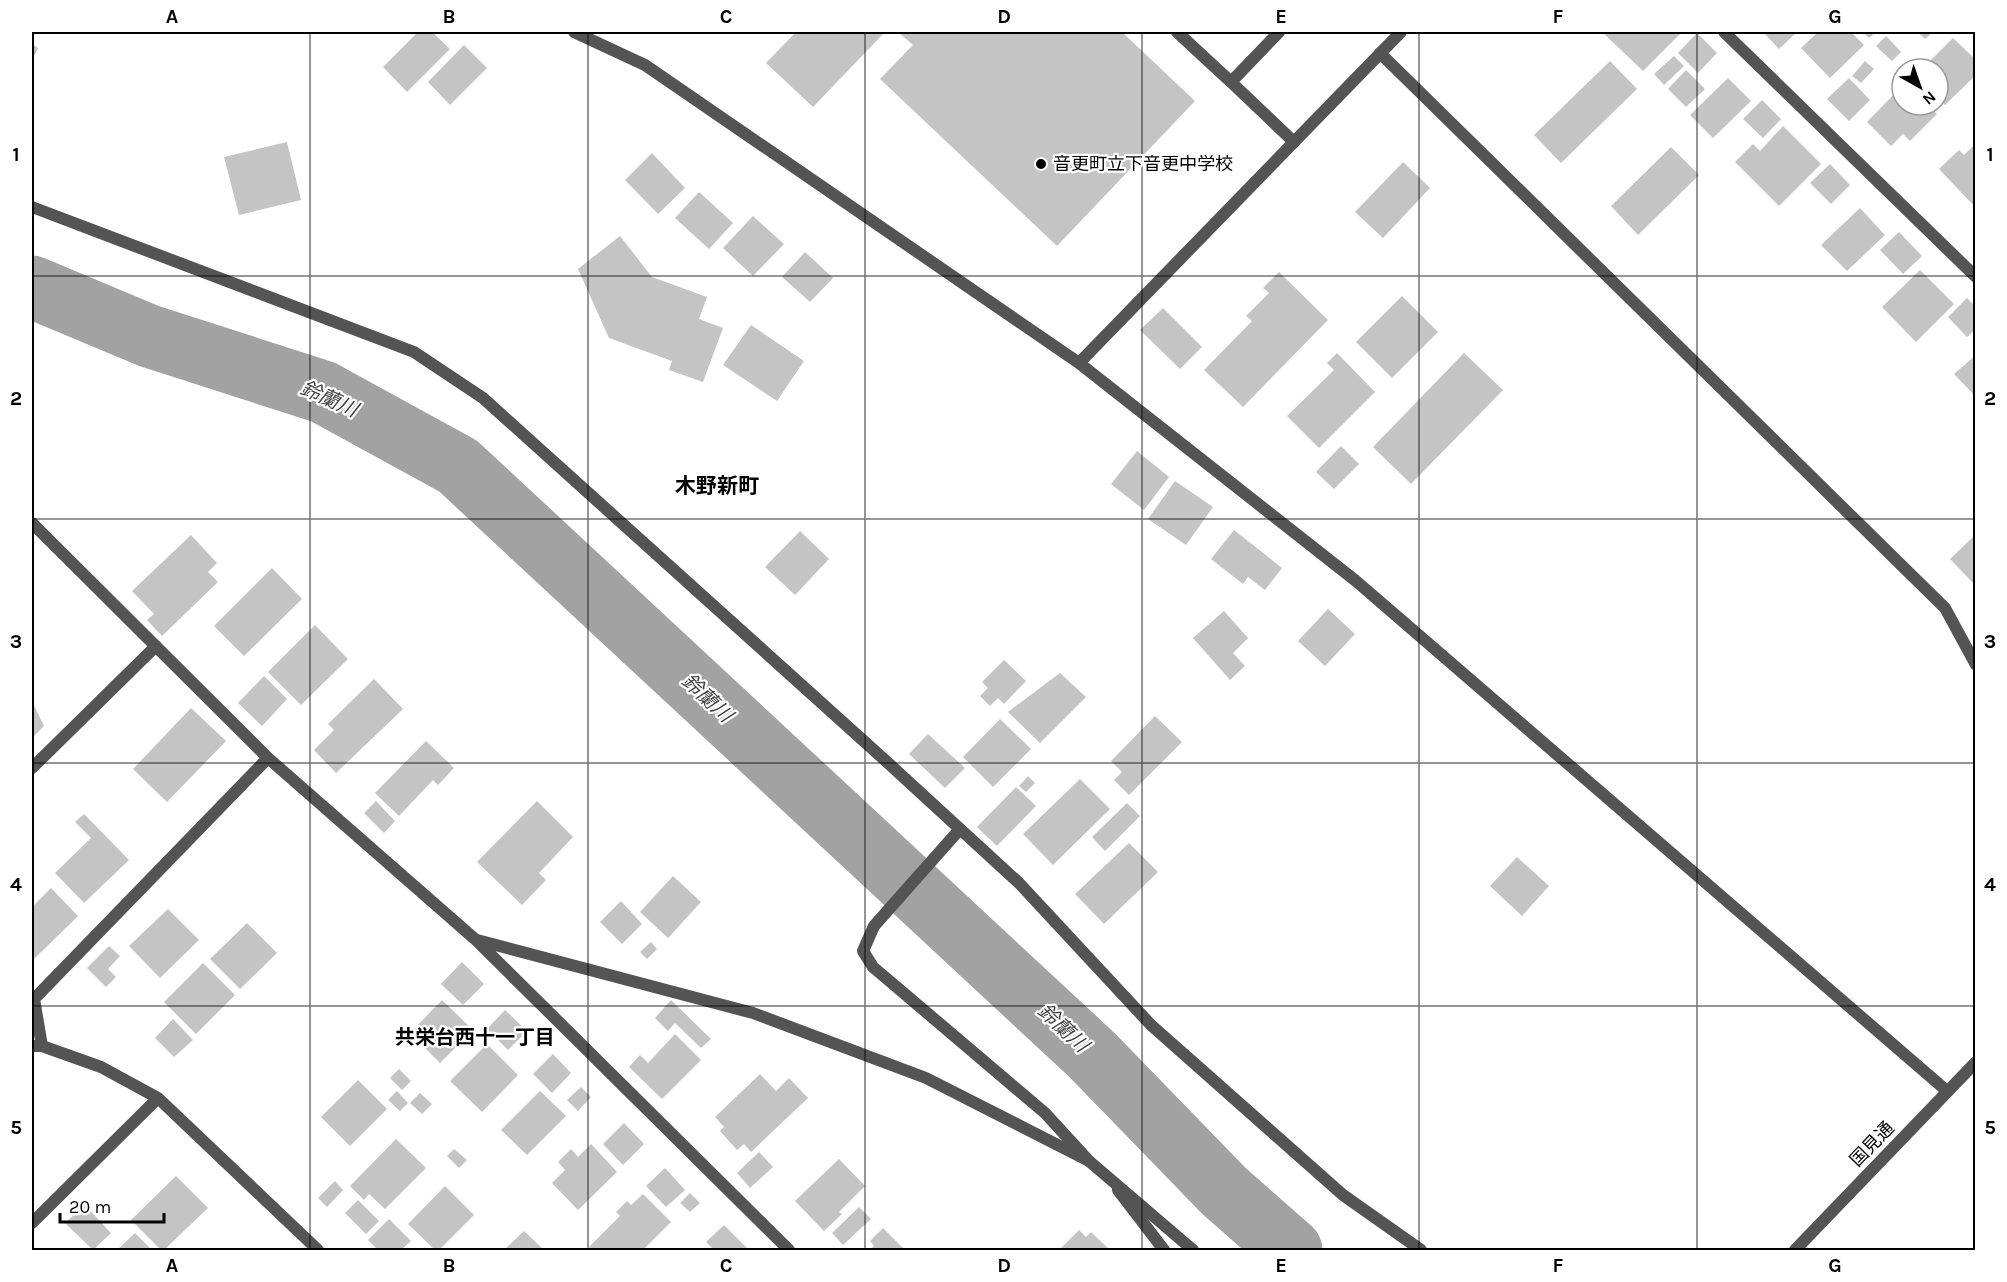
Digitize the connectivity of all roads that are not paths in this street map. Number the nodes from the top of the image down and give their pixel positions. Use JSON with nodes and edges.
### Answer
{"nodes":[{"id":1,"x":574,"y":32,"type":"edge"},
{"id":2,"x":1177,"y":32,"type":"edge"},
{"id":3,"x":1279,"y":32,"type":"edge"},
{"id":4,"x":1401,"y":32,"type":"edge"},
{"id":5,"x":1724,"y":32,"type":"edge"},
{"id":6,"x":1380,"y":53,"type":"junction"},
{"id":7,"x":1231,"y":82,"type":"junction"},
{"id":8,"x":1294,"y":142,"type":"junction"},
{"id":9,"x":32,"y":207,"type":"edge"},
{"id":10,"x":1973,"y":269,"type":"edge"},
{"id":11,"x":1079,"y":363,"type":"junction"},
{"id":12,"x":32,"y":523,"type":"edge"},
{"id":13,"x":156,"y":646,"type":"junction"},
{"id":14,"x":1976,"y":665,"type":"edge"},
{"id":15,"x":268,"y":758,"type":"junction"},
{"id":16,"x":32,"y":768,"type":"edge"},
{"id":17,"x":960,"y":829,"type":"junction"},
{"id":18,"x":476,"y":940,"type":"junction"},
{"id":19,"x":33,"y":998,"type":"edge"},
{"id":20,"x":37,"y":1046,"type":"edge"},
{"id":21,"x":1976,"y":1062,"type":"edge"},
{"id":22,"x":1947,"y":1091,"type":"junction"},
{"id":23,"x":158,"y":1098,"type":"junction"},
{"id":24,"x":1089,"y":1161,"type":"junction"},
{"id":25,"x":1111,"y":1179,"type":"junction"},
{"id":26,"x":32,"y":1223,"type":"edge"},
{"id":27,"x":318,"y":1251,"type":"edge"},
{"id":28,"x":789,"y":1251,"type":"edge"},
{"id":29,"x":1164,"y":1251,"type":"edge"},
{"id":30,"x":1193,"y":1251,"type":"edge"},
{"id":31,"x":1421,"y":1251,"type":"edge"},
{"id":32,"x":1795,"y":1251,"type":"edge"}],
"edges":[{"from":1,"to":11,"type":"street"},
{"from":2,"to":7,"type":"street"},
{"from":3,"to":7,"type":"street"},
{"from":4,"to":6,"type":"street"},
{"from":5,"to":10,"type":"street"},
{"from":6,"to":8,"type":"street"},
{"from":6,"to":14,"type":"street"},
{"from":7,"to":8,"type":"street"},
{"from":8,"to":11,"type":"street"},
{"from":9,"to":17,"type":"street"},
{"from":11,"to":22,"type":"street"},
{"from":12,"to":13,"type":"street"},
{"from":13,"to":15,"type":"street"},
{"from":13,"to":16,"type":"street"},
{"from":15,"to":18,"type":"street"},
{"from":15,"to":19,"type":"street"},
{"from":17,"to":24,"type":"street"},
{"from":17,"to":31,"type":"street"},
{"from":18,"to":24,"type":"street"},
{"from":18,"to":28,"type":"street"},
{"from":19,"to":20,"type":"street"},
{"from":20,"to":23,"type":"street"},
{"from":21,"to":22,"type":"street","name":"国見通"},
{"from":22,"to":32,"type":"street","name":"国見通"},
{"from":23,"to":26,"type":"street"},
{"from":23,"to":27,"type":"street"},
{"from":24,"to":25,"type":"street"},
{"from":25,"to":29,"type":"street"},
{"from":25,"to":30,"type":"street"}]}
